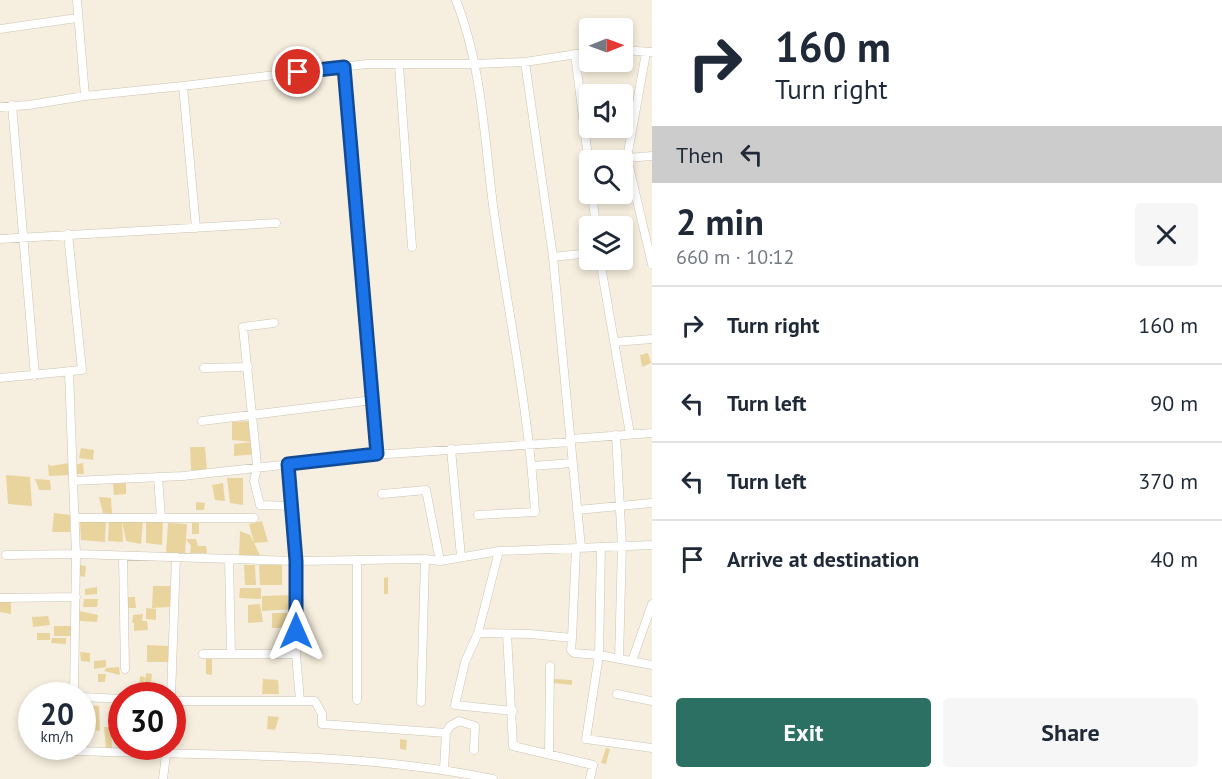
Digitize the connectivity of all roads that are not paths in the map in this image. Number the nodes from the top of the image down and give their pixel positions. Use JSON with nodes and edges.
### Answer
{"nodes":[{"id":1,"x":77,"y":0,"type":"edge"},
{"id":2,"x":456,"y":0,"type":"edge"},
{"id":3,"x":77,"y":18,"type":"junction"},
{"id":4,"x":0,"y":29,"type":"edge"},
{"id":5,"x":633,"y":51,"type":"edge"},
{"id":6,"x":649,"y":52,"type":"edge"},
{"id":7,"x":579,"y":53,"type":"edge"},
{"id":8,"x":575,"y":54,"type":"junction"},
{"id":9,"x":525,"y":62,"type":"junction"},
{"id":10,"x":476,"y":64,"type":"junction"},
{"id":11,"x":399,"y":65,"type":"junction"},
{"id":12,"x":344,"y":67,"type":"junction"},
{"id":13,"x":580,"y":84,"type":"edge"},
{"id":14,"x":183,"y":86,"type":"junction"},
{"id":15,"x":85,"y":96,"type":"junction"},
{"id":16,"x":12,"y":105,"type":"junction"},
{"id":17,"x":0,"y":107,"type":"edge"},
{"id":18,"x":633,"y":109,"type":"edge"},
{"id":19,"x":636,"y":109,"type":"junction"},
{"id":20,"x":628,"y":150,"type":"edge"},
{"id":21,"x":652,"y":156,"type":"edge"},
{"id":22,"x":633,"y":158,"type":"edge"},
{"id":23,"x":633,"y":183,"type":"edge"},
{"id":24,"x":276,"y":223,"type":"dead end"},
{"id":25,"x":196,"y":228,"type":"junction"},
{"id":26,"x":68,"y":234,"type":"junction"},
{"id":27,"x":22,"y":238,"type":"junction"},
{"id":28,"x":0,"y":239,"type":"edge"},
{"id":29,"x":412,"y":247,"type":"dead end"},
{"id":30,"x":579,"y":254,"type":"edge"},
{"id":31,"x":553,"y":257,"type":"junction"},
{"id":32,"x":652,"y":264,"type":"edge"},
{"id":33,"x":602,"y":270,"type":"edge"},
{"id":34,"x":274,"y":323,"type":"dead end"},
{"id":35,"x":652,"y":339,"type":"edge"},
{"id":36,"x":614,"y":342,"type":"junction"},
{"id":37,"x":248,"y":367,"type":"junction"},
{"id":38,"x":204,"y":368,"type":"dead end"},
{"id":39,"x":69,"y":371,"type":"junction"},
{"id":40,"x":35,"y":376,"type":"junction"},
{"id":41,"x":0,"y":378,"type":"edge"},
{"id":42,"x":373,"y":400,"type":"junction"},
{"id":43,"x":253,"y":414,"type":"junction"},
{"id":44,"x":202,"y":421,"type":"dead end"},
{"id":45,"x":652,"y":433,"type":"edge"},
{"id":46,"x":630,"y":434,"type":"junction"},
{"id":47,"x":616,"y":435,"type":"junction"},
{"id":48,"x":571,"y":440,"type":"junction"},
{"id":49,"x":530,"y":444,"type":"junction"},
{"id":50,"x":451,"y":449,"type":"junction"},
{"id":51,"x":377,"y":454,"type":"junction"},
{"id":52,"x":572,"y":463,"type":"junction"},
{"id":53,"x":288,"y":464,"type":"junction"},
{"id":54,"x":532,"y":466,"type":"junction"},
{"id":55,"x":257,"y":468,"type":"junction"},
{"id":56,"x":158,"y":477,"type":"junction"},
{"id":57,"x":73,"y":481,"type":"junction"},
{"id":58,"x":382,"y":494,"type":"dead end"},
{"id":59,"x":652,"y":503,"type":"edge"},
{"id":60,"x":620,"y":505,"type":"junction"},
{"id":61,"x":292,"y":506,"type":"junction"},
{"id":62,"x":578,"y":510,"type":"junction"},
{"id":63,"x":478,"y":515,"type":"dead end"},
{"id":64,"x":76,"y":518,"type":"junction"},
{"id":65,"x":161,"y":518,"type":"junction"},
{"id":66,"x":254,"y":518,"type":"dead end"},
{"id":67,"x":652,"y":545,"type":"edge"},
{"id":68,"x":622,"y":546,"type":"junction"},
{"id":69,"x":601,"y":547,"type":"junction"},
{"id":70,"x":578,"y":548,"type":"junction"},
{"id":71,"x":499,"y":551,"type":"junction"},
{"id":72,"x":76,"y":554,"type":"junction"},
{"id":73,"x":6,"y":555,"type":"dead end"},
{"id":74,"x":123,"y":556,"type":"junction"},
{"id":75,"x":176,"y":557,"type":"junction"},
{"id":76,"x":461,"y":557,"type":"junction"},
{"id":77,"x":230,"y":559,"type":"junction"},
{"id":78,"x":425,"y":559,"type":"junction"},
{"id":79,"x":357,"y":560,"type":"junction"},
{"id":80,"x":296,"y":561,"type":"junction"},
{"id":81,"x":440,"y":561,"type":"junction"},
{"id":82,"x":76,"y":597,"type":"junction"},
{"id":83,"x":0,"y":598,"type":"edge"},
{"id":84,"x":652,"y":604,"type":"edge"},
{"id":85,"x":649,"y":624,"type":"edge"},
{"id":86,"x":478,"y":633,"type":"junction"},
{"id":87,"x":507,"y":634,"type":"junction"},
{"id":88,"x":572,"y":638,"type":"junction"},
{"id":89,"x":203,"y":654,"type":"dead end"},
{"id":90,"x":231,"y":654,"type":"junction"},
{"id":91,"x":296,"y":654,"type":"junction"},
{"id":92,"x":599,"y":655,"type":"junction"},
{"id":93,"x":619,"y":659,"type":"junction"},
{"id":94,"x":632,"y":661,"type":"junction"},
{"id":95,"x":652,"y":665,"type":"edge"},
{"id":96,"x":550,"y":666,"type":"dead end"},
{"id":97,"x":125,"y":669,"type":"dead end"},
{"id":98,"x":74,"y":682,"type":"edge"},
{"id":99,"x":172,"y":682,"type":"edge"},
{"id":100,"x":616,"y":694,"type":"dead end"},
{"id":101,"x":357,"y":700,"type":"dead end"},
{"id":102,"x":186,"y":701,"type":"edge"},
{"id":103,"x":300,"y":701,"type":"junction"},
{"id":104,"x":652,"y":701,"type":"edge"},
{"id":105,"x":421,"y":702,"type":"dead end"},
{"id":106,"x":513,"y":711,"type":"junction"},
{"id":107,"x":446,"y":733,"type":"junction"},
{"id":108,"x":652,"y":748,"type":"edge"},
{"id":109,"x":474,"y":750,"type":"dead end"},
{"id":110,"x":186,"y":752,"type":"edge"},
{"id":111,"x":549,"y":754,"type":"junction"},
{"id":112,"x":165,"y":760,"type":"edge"},
{"id":113,"x":444,"y":769,"type":"junction"},
{"id":114,"x":163,"y":779,"type":"edge"},
{"id":115,"x":493,"y":779,"type":"edge"},
{"id":116,"x":590,"y":779,"type":"edge"}],
"edges":[{"from":1,"to":3,"type":"street"},
{"from":2,"to":10,"type":"street"},
{"from":3,"to":4,"type":"street"},
{"from":3,"to":15,"type":"street"},
{"from":5,"to":6,"type":"street"},
{"from":6,"to":19,"type":"street"},
{"from":7,"to":8,"type":"street"},
{"from":8,"to":9,"type":"street"},
{"from":8,"to":13,"type":"street"},
{"from":9,"to":10,"type":"street"},
{"from":9,"to":31,"type":"street"},
{"from":10,"to":11,"type":"street"},
{"from":10,"to":49,"type":"street"},
{"from":11,"to":12,"type":"street"},
{"from":11,"to":29,"type":"street"},
{"from":12,"to":14,"type":"street"},
{"from":12,"to":42,"type":"street"},
{"from":14,"to":15,"type":"street"},
{"from":14,"to":25,"type":"street"},
{"from":15,"to":16,"type":"street"},
{"from":16,"to":17,"type":"street"},
{"from":16,"to":27,"type":"street"},
{"from":18,"to":19,"type":"street"},
{"from":19,"to":20,"type":"street"},
{"from":21,"to":22,"type":"street"},
{"from":23,"to":32,"type":"street"},
{"from":24,"to":25,"type":"street"},
{"from":25,"to":26,"type":"street"},
{"from":26,"to":27,"type":"street"},
{"from":26,"to":39,"type":"street"},
{"from":27,"to":28,"type":"street"},
{"from":27,"to":40,"type":"street"},
{"from":30,"to":31,"type":"street"},
{"from":31,"to":48,"type":"street"},
{"from":33,"to":36,"type":"street"},
{"from":34,"to":37,"type":"street"},
{"from":35,"to":36,"type":"street"},
{"from":36,"to":46,"type":"street"},
{"from":37,"to":38,"type":"street"},
{"from":37,"to":43,"type":"street"},
{"from":39,"to":40,"type":"street"},
{"from":39,"to":57,"type":"street"},
{"from":40,"to":41,"type":"street"},
{"from":42,"to":43,"type":"street"},
{"from":42,"to":51,"type":"street"},
{"from":43,"to":44,"type":"street"},
{"from":43,"to":55,"type":"street"},
{"from":45,"to":46,"type":"street"},
{"from":46,"to":47,"type":"street"},
{"from":47,"to":48,"type":"street"},
{"from":47,"to":60,"type":"street"},
{"from":48,"to":49,"type":"street"},
{"from":48,"to":52,"type":"street"},
{"from":49,"to":50,"type":"street"},
{"from":49,"to":54,"type":"street"},
{"from":50,"to":51,"type":"street"},
{"from":50,"to":76,"type":"street"},
{"from":51,"to":53,"type":"street"},
{"from":52,"to":54,"type":"street"},
{"from":52,"to":62,"type":"street"},
{"from":53,"to":55,"type":"street"},
{"from":53,"to":61,"type":"street"},
{"from":54,"to":63,"type":"street"},
{"from":55,"to":56,"type":"street"},
{"from":55,"to":61,"type":"street"},
{"from":56,"to":57,"type":"street"},
{"from":56,"to":65,"type":"street"},
{"from":57,"to":64,"type":"street"},
{"from":58,"to":81,"type":"street"},
{"from":59,"to":60,"type":"street"},
{"from":60,"to":62,"type":"street"},
{"from":60,"to":68,"type":"street"},
{"from":61,"to":80,"type":"street"},
{"from":62,"to":70,"type":"street"},
{"from":64,"to":65,"type":"street"},
{"from":64,"to":72,"type":"street"},
{"from":65,"to":66,"type":"street"},
{"from":67,"to":68,"type":"street"},
{"from":68,"to":69,"type":"street"},
{"from":68,"to":93,"type":"street"},
{"from":69,"to":70,"type":"street"},
{"from":69,"to":92,"type":"street"},
{"from":70,"to":71,"type":"street"},
{"from":70,"to":88,"type":"street"},
{"from":71,"to":76,"type":"street"},
{"from":71,"to":86,"type":"street"},
{"from":72,"to":73,"type":"street"},
{"from":72,"to":74,"type":"street"},
{"from":72,"to":82,"type":"street"},
{"from":74,"to":75,"type":"street"},
{"from":74,"to":97,"type":"street"},
{"from":75,"to":77,"type":"street"},
{"from":75,"to":99,"type":"street"},
{"from":76,"to":81,"type":"street"},
{"from":77,"to":80,"type":"street"},
{"from":77,"to":90,"type":"street"},
{"from":78,"to":79,"type":"street"},
{"from":78,"to":81,"type":"street"},
{"from":78,"to":105,"type":"street"},
{"from":79,"to":80,"type":"street"},
{"from":79,"to":101,"type":"street"},
{"from":80,"to":91,"type":"street"},
{"from":82,"to":83,"type":"street"},
{"from":82,"to":98,"type":"street"},
{"from":84,"to":85,"type":"street"},
{"from":85,"to":94,"type":"street"},
{"from":86,"to":87,"type":"street"},
{"from":86,"to":106,"type":"street"},
{"from":87,"to":88,"type":"street"},
{"from":87,"to":106,"type":"street"},
{"from":88,"to":92,"type":"street"},
{"from":89,"to":90,"type":"street"},
{"from":90,"to":91,"type":"street"},
{"from":91,"to":103,"type":"street"},
{"from":92,"to":93,"type":"street"},
{"from":92,"to":108,"type":"street"},
{"from":93,"to":94,"type":"street"},
{"from":94,"to":95,"type":"street"},
{"from":96,"to":111,"type":"street"},
{"from":100,"to":104,"type":"street"},
{"from":102,"to":103,"type":"street"},
{"from":103,"to":107,"type":"street"},
{"from":106,"to":111,"type":"street"},
{"from":107,"to":109,"type":"street"},
{"from":107,"to":113,"type":"street"},
{"from":110,"to":113,"type":"street"},
{"from":111,"to":116,"type":"street"},
{"from":112,"to":114,"type":"street"},
{"from":113,"to":115,"type":"street"}]}
